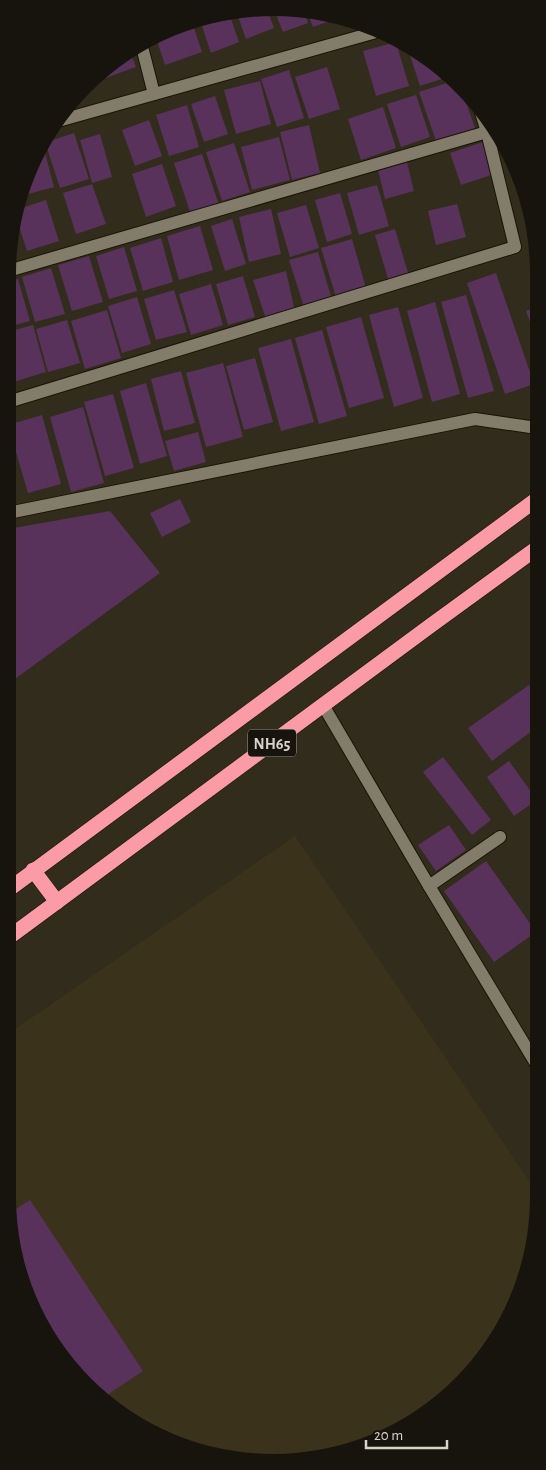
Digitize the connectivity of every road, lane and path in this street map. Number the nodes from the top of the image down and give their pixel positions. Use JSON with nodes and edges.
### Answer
{"nodes":[{"id":1,"x":367,"y":34,"type":"edge"},
{"id":2,"x":143,"y":52,"type":"edge"},
{"id":3,"x":154,"y":94,"type":"junction"},
{"id":4,"x":68,"y":118,"type":"edge"},
{"id":5,"x":487,"y":132,"type":"joint"},
{"id":6,"x":16,"y":269,"type":"edge"},
{"id":7,"x":16,"y":400,"type":"edge"},
{"id":8,"x":530,"y":427,"type":"edge"},
{"id":9,"x":530,"y":505,"type":"edge"},
{"id":10,"x":16,"y":511,"type":"edge"},
{"id":11,"x":530,"y":553,"type":"edge"},
{"id":12,"x":323,"y":705,"type":"junction"},
{"id":13,"x":500,"y":837,"type":"dead end"},
{"id":14,"x":33,"y":870,"type":"junction"},
{"id":15,"x":16,"y":884,"type":"edge"},
{"id":16,"x":429,"y":886,"type":"junction"},
{"id":17,"x":57,"y":902,"type":"junction"},
{"id":18,"x":16,"y":932,"type":"edge"},
{"id":19,"x":530,"y":1054,"type":"edge"}],
"edges":[{"from":1,"to":3,"type":"street"},
{"from":2,"to":3,"type":"street"},
{"from":3,"to":4,"type":"street"},
{"from":5,"to":6,"type":"street"},
{"from":5,"to":7,"type":"street"},
{"from":8,"to":10,"type":"street"},
{"from":9,"to":14,"type":"highway","number":"NH65"},
{"from":11,"to":12,"type":"highway","number":"NH65"},
{"from":12,"to":16,"type":"street"},
{"from":12,"to":17,"type":"highway","number":"NH65"},
{"from":13,"to":16,"type":"street"},
{"from":14,"to":15,"type":"highway","number":"NH65"},
{"from":14,"to":17,"type":"highway"},
{"from":16,"to":19,"type":"street"},
{"from":17,"to":18,"type":"highway","number":"NH65"}]}
